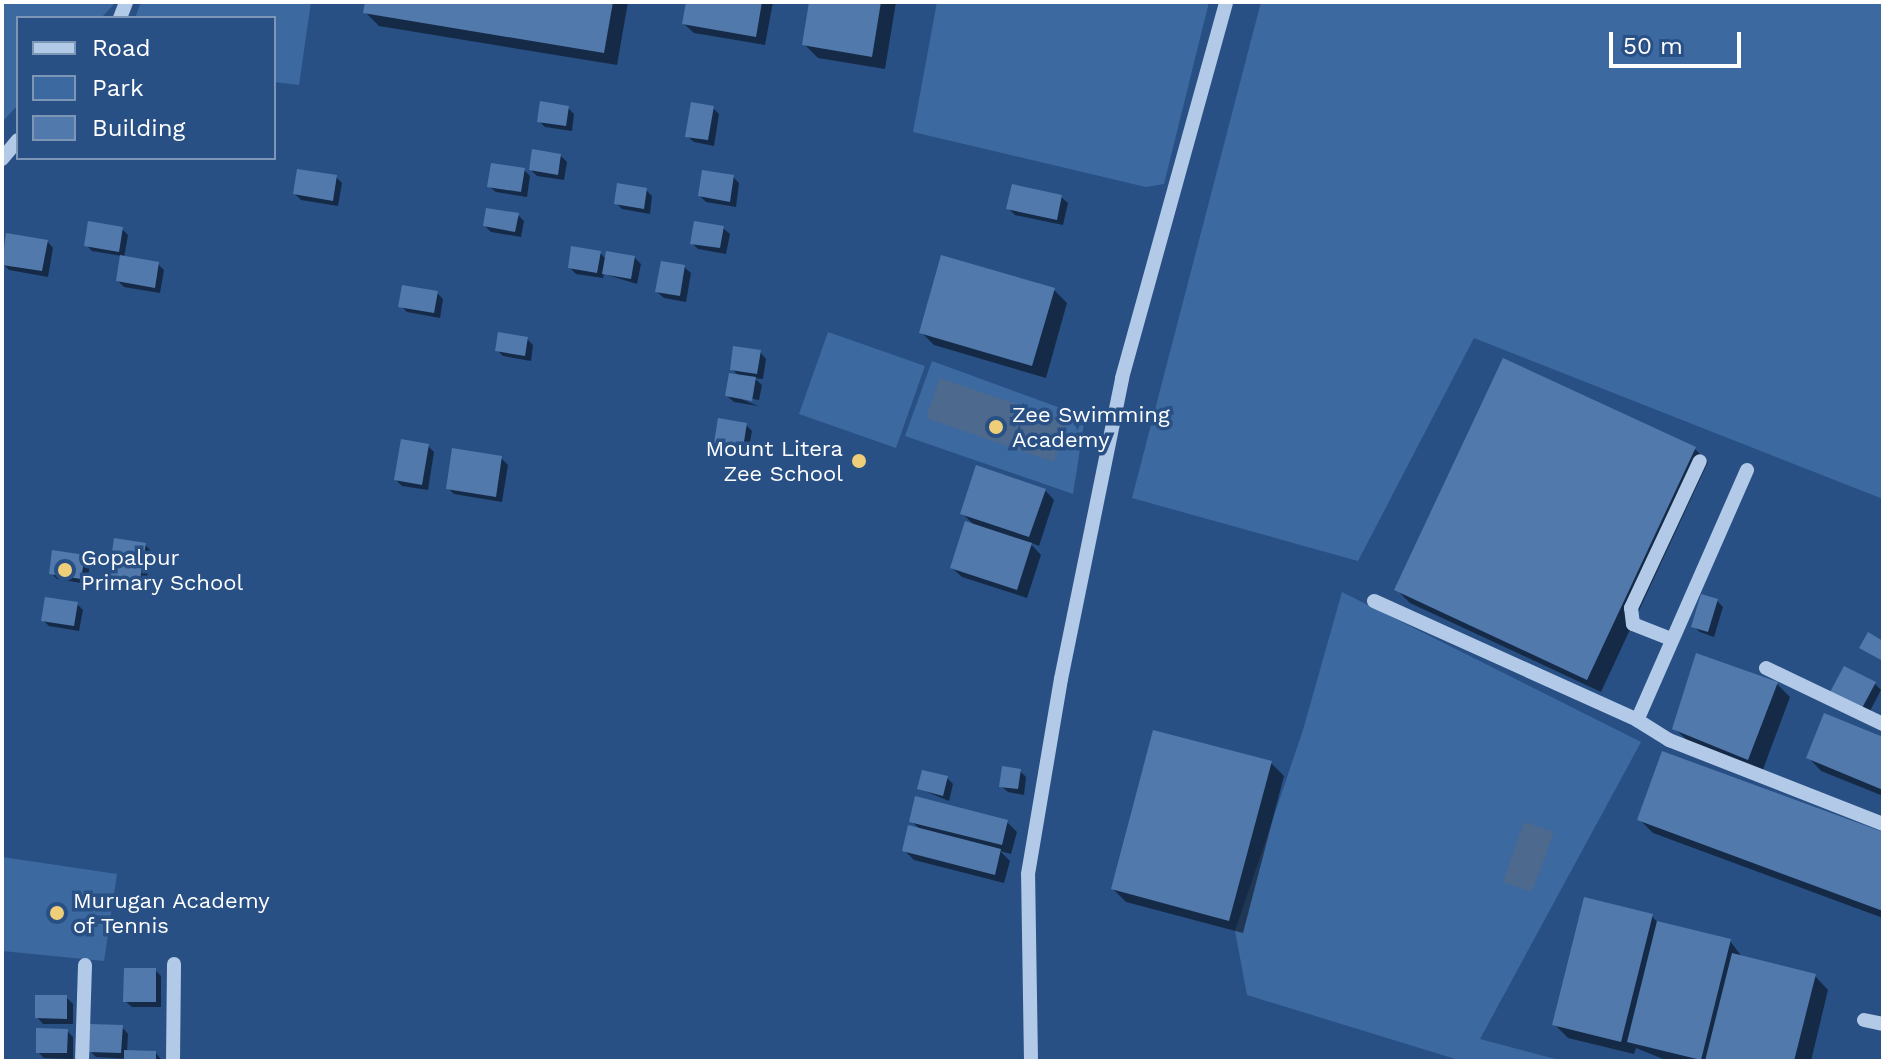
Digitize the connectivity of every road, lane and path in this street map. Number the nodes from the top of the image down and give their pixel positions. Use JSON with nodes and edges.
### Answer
{"nodes":[{"id":1,"x":1226,"y":2,"type":"edge"},
{"id":2,"x":16,"y":142,"type":"edge"},
{"id":3,"x":2,"y":159,"type":"edge"},
{"id":4,"x":1700,"y":461,"type":"dead end"},
{"id":5,"x":1747,"y":470,"type":"dead end"},
{"id":6,"x":1374,"y":601,"type":"dead end"},
{"id":7,"x":1671,"y":639,"type":"junction"},
{"id":8,"x":1766,"y":668,"type":"dead end"},
{"id":9,"x":1637,"y":720,"type":"junction"},
{"id":10,"x":1883,"y":724,"type":"edge"},
{"id":11,"x":1883,"y":824,"type":"edge"},
{"id":12,"x":174,"y":964,"type":"dead end"},
{"id":13,"x":85,"y":965,"type":"dead end"},
{"id":14,"x":1864,"y":1020,"type":"dead end"},
{"id":15,"x":1883,"y":1024,"type":"edge"},
{"id":16,"x":82,"y":1061,"type":"edge"},
{"id":17,"x":173,"y":1061,"type":"edge"},
{"id":18,"x":1031,"y":1061,"type":"edge"}],
"edges":[{"from":1,"to":18,"type":"street"},
{"from":2,"to":3,"type":"street"},
{"from":4,"to":7,"type":"street"},
{"from":5,"to":7,"type":"street"},
{"from":6,"to":9,"type":"street"},
{"from":7,"to":9,"type":"street"},
{"from":8,"to":10,"type":"street"},
{"from":9,"to":11,"type":"street"},
{"from":12,"to":17,"type":"street"},
{"from":13,"to":16,"type":"street"},
{"from":14,"to":15,"type":"street"}]}
